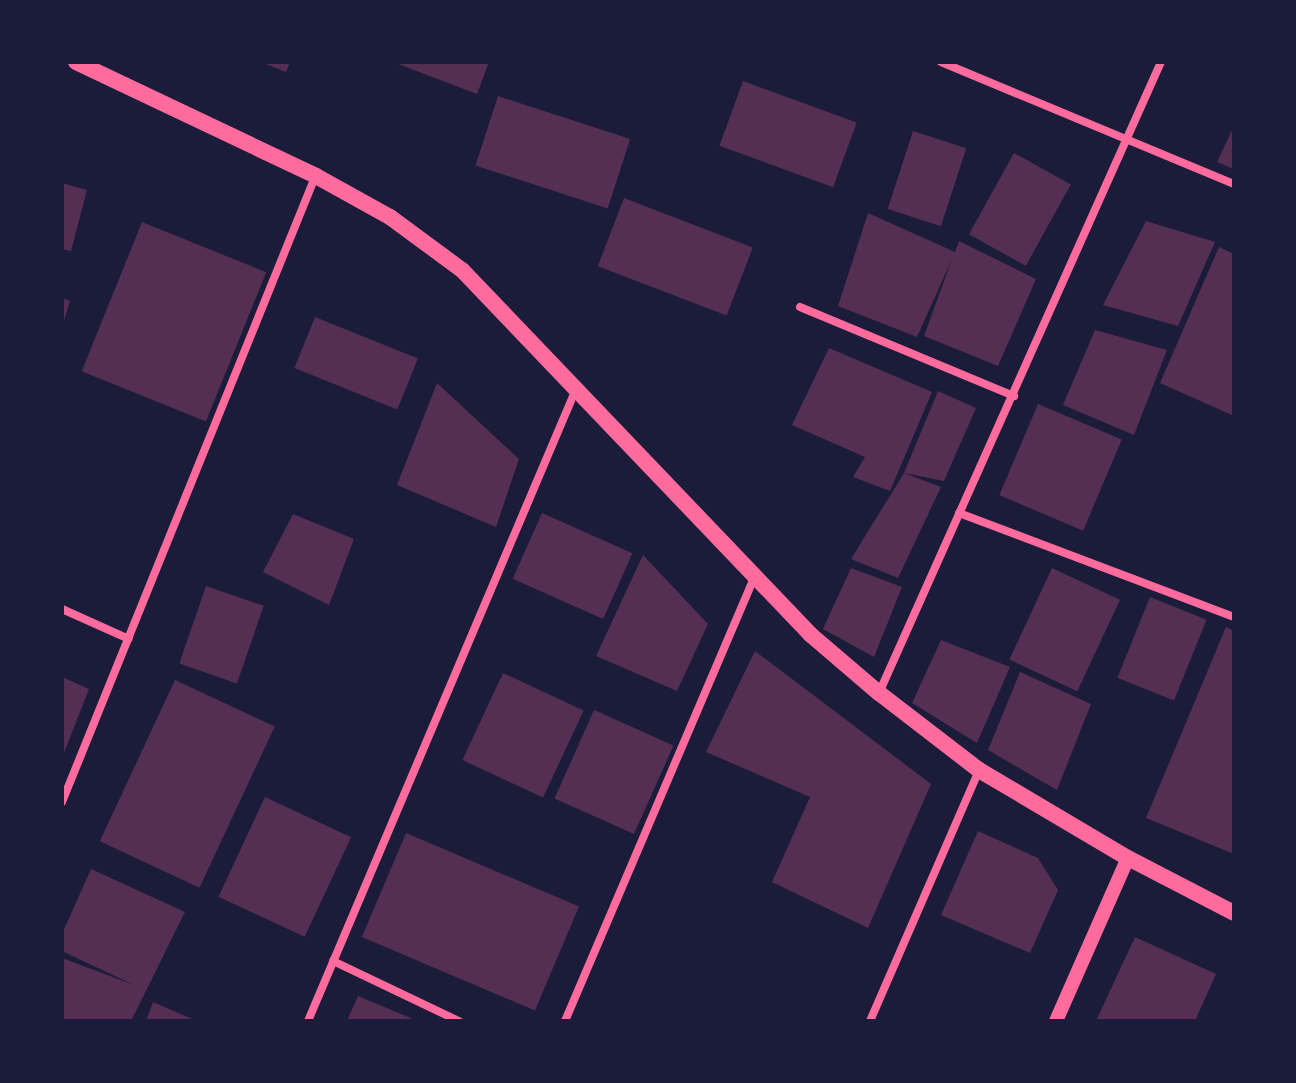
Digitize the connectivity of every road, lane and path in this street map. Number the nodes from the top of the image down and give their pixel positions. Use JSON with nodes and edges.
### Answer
{"nodes":[{"id":1,"x":76,"y":62,"type":"edge"},
{"id":2,"x":941,"y":62,"type":"edge"},
{"id":3,"x":1161,"y":62,"type":"edge"},
{"id":4,"x":1125,"y":138,"type":"junction"},
{"id":5,"x":316,"y":176,"type":"junction"},
{"id":6,"x":1234,"y":184,"type":"edge"},
{"id":7,"x":800,"y":307,"type":"dead end"},
{"id":8,"x":578,"y":386,"type":"junction"},
{"id":9,"x":1014,"y":396,"type":"junction"},
{"id":10,"x":959,"y":513,"type":"junction"},
{"id":11,"x":756,"y":575,"type":"junction"},
{"id":12,"x":62,"y":609,"type":"edge"},
{"id":13,"x":1234,"y":617,"type":"edge"},
{"id":14,"x":129,"y":639,"type":"junction"},
{"id":15,"x":879,"y":693,"type":"junction"},
{"id":16,"x":979,"y":770,"type":"junction"},
{"id":17,"x":62,"y":802,"type":"edge"},
{"id":18,"x":1128,"y":858,"type":"junction"},
{"id":19,"x":1234,"y":913,"type":"edge"},
{"id":20,"x":333,"y":961,"type":"junction"},
{"id":21,"x":308,"y":1021,"type":"edge"},
{"id":22,"x":459,"y":1021,"type":"edge"},
{"id":23,"x":565,"y":1021,"type":"edge"},
{"id":24,"x":870,"y":1021,"type":"edge"},
{"id":25,"x":1056,"y":1021,"type":"edge"}],
"edges":[{"from":1,"to":5,"type":"main road"},
{"from":2,"to":4,"type":"street"},
{"from":3,"to":4,"type":"street"},
{"from":4,"to":6,"type":"street"},
{"from":4,"to":9,"type":"street"},
{"from":5,"to":8,"type":"main road"},
{"from":5,"to":14,"type":"street"},
{"from":7,"to":9,"type":"street"},
{"from":8,"to":11,"type":"main road"},
{"from":8,"to":20,"type":"street"},
{"from":9,"to":10,"type":"street"},
{"from":10,"to":13,"type":"street"},
{"from":10,"to":15,"type":"street"},
{"from":11,"to":15,"type":"main road"},
{"from":11,"to":23,"type":"street"},
{"from":12,"to":14,"type":"street"},
{"from":14,"to":17,"type":"street"},
{"from":15,"to":16,"type":"main road"},
{"from":16,"to":18,"type":"main road"},
{"from":16,"to":24,"type":"street"},
{"from":18,"to":19,"type":"main road"},
{"from":18,"to":25,"type":"street"},
{"from":20,"to":21,"type":"street"},
{"from":20,"to":22,"type":"street"}]}
